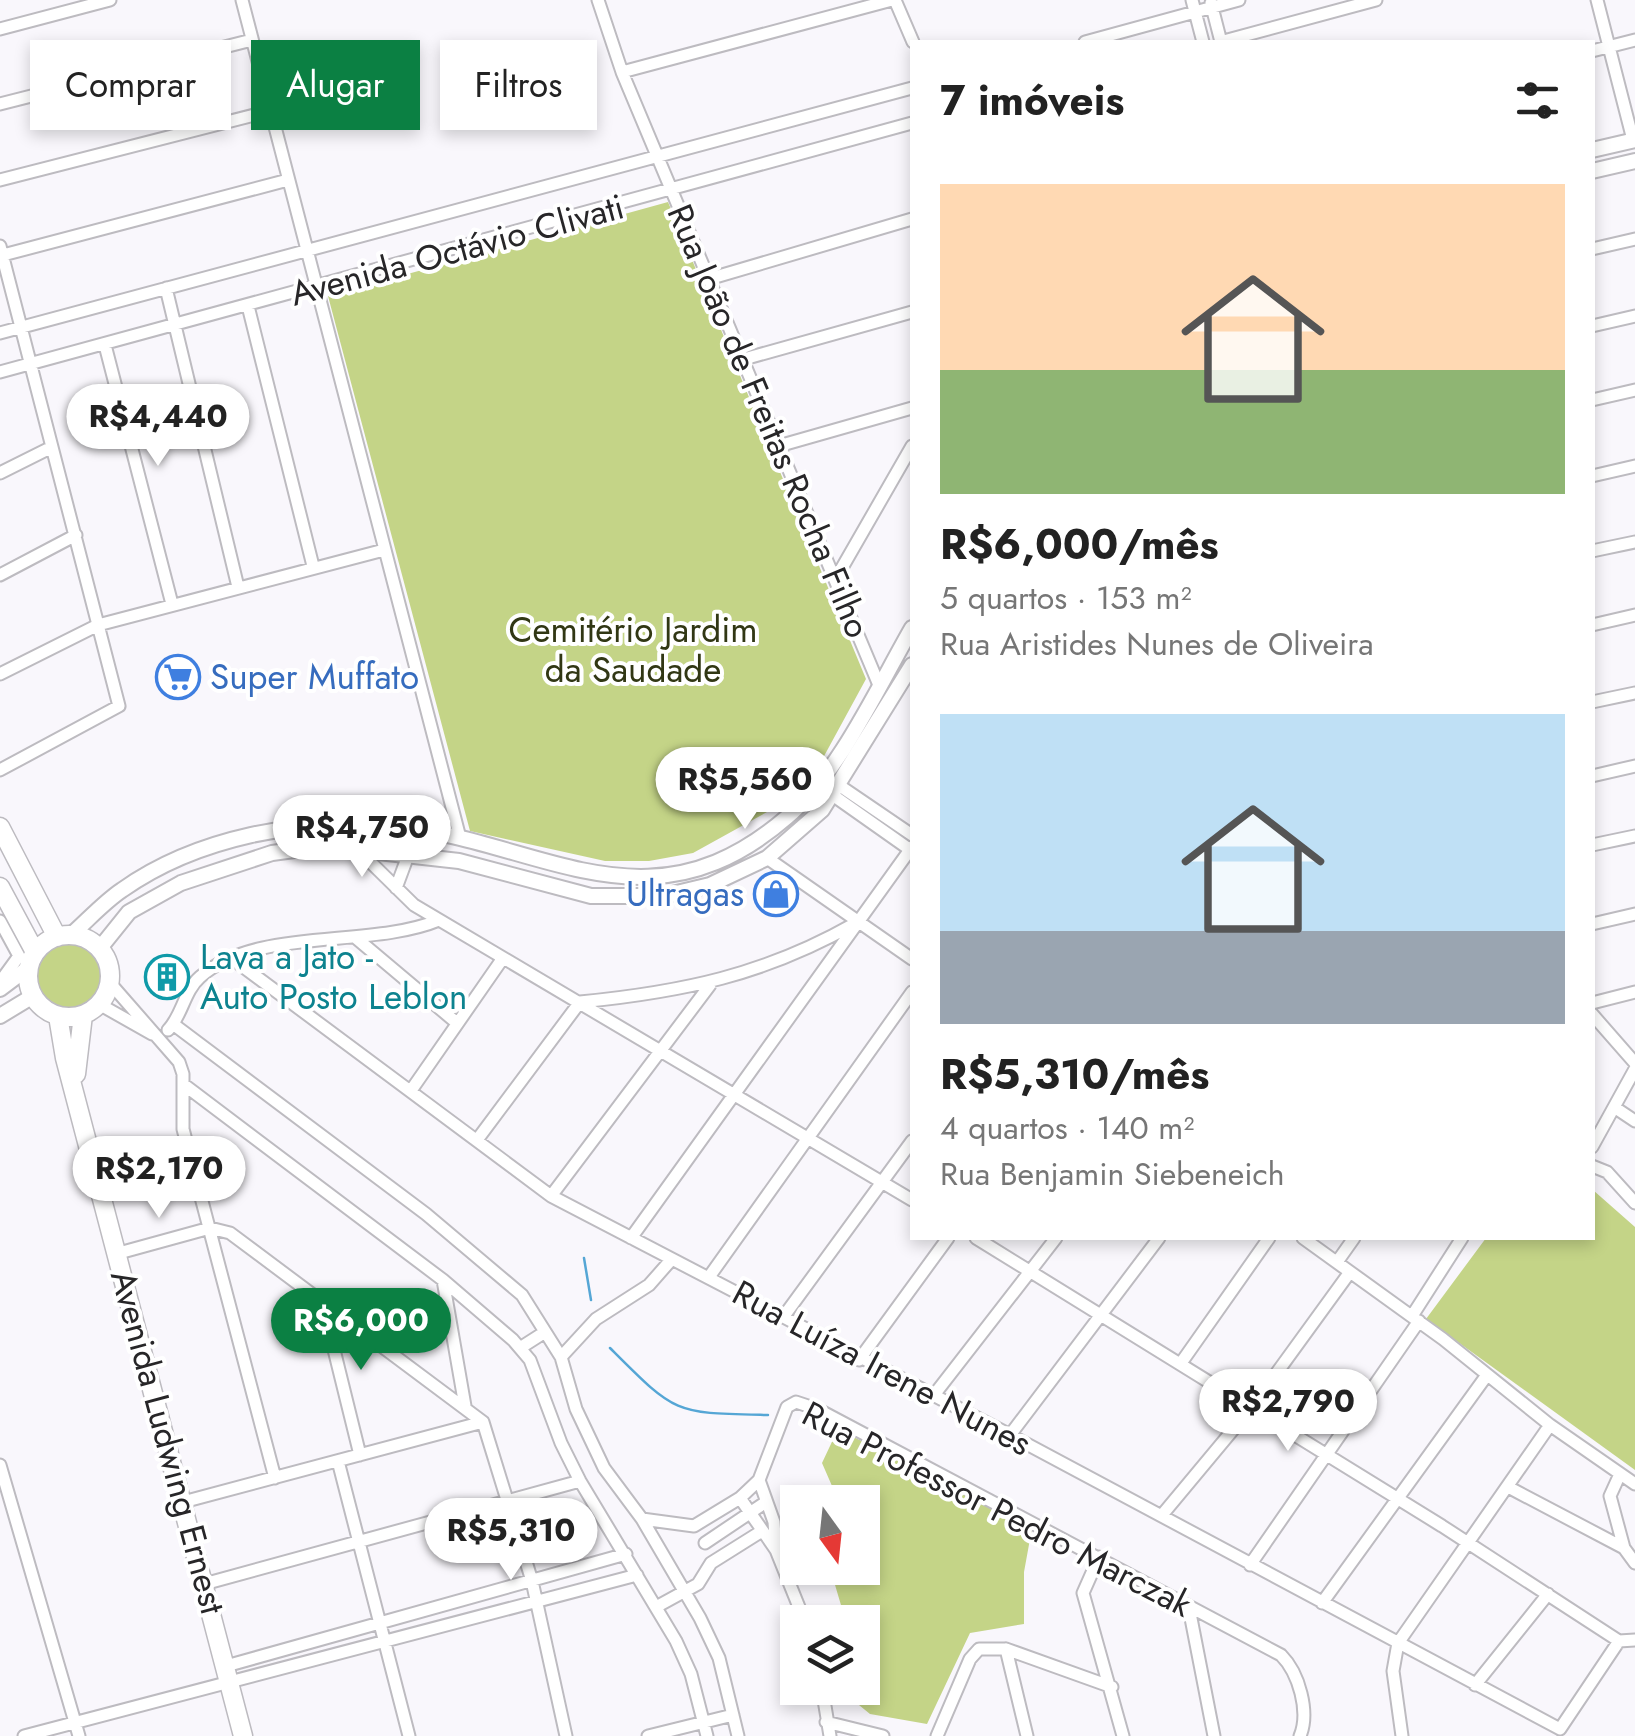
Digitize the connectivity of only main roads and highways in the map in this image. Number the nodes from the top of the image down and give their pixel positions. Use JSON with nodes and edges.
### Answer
{"nodes":[{"id":1,"x":1634,"y":140,"type":"edge"},
{"id":2,"x":1595,"y":149,"type":"edge"},
{"id":3,"x":1635,"y":161,"type":"edge"},
{"id":4,"x":1595,"y":170,"type":"edge"},
{"id":5,"x":910,"y":631,"type":"edge"},
{"id":6,"x":910,"y":667,"type":"edge"},
{"id":7,"x":879,"y":685,"type":"junction"},
{"id":8,"x":872,"y":730,"type":"junction"},
{"id":9,"x":789,"y":816,"type":"junction"},
{"id":10,"x":0,"y":826,"type":"edge"},
{"id":11,"x":460,"y":838,"type":"junction"},
{"id":12,"x":409,"y":852,"type":"junction"},
{"id":13,"x":767,"y":858,"type":"junction"},
{"id":14,"x":1,"y":893,"type":"edge"},
{"id":15,"x":64,"y":936,"type":"junction"},
{"id":16,"x":100,"y":948,"type":"junction"},
{"id":17,"x":32,"y":960,"type":"junction"},
{"id":18,"x":0,"y":985,"type":"edge"},
{"id":19,"x":33,"y":996,"type":"junction"},
{"id":20,"x":91,"y":1009,"type":"junction"},
{"id":21,"x":0,"y":1016,"type":"edge"},
{"id":22,"x":58,"y":1016,"type":"junction"},
{"id":23,"x":76,"y":1090,"type":"junction"},
{"id":24,"x":243,"y":1736,"type":"edge"}],
"edges":[{"from":1,"to":2,"type":"main road"},
{"from":3,"to":4,"type":"main road"},
{"from":5,"to":7,"type":"main road"},
{"from":6,"to":8,"type":"main road"},
{"from":7,"to":8,"type":"main road"},
{"from":7,"to":9,"type":"main road"},
{"from":8,"to":13,"type":"main road"},
{"from":9,"to":11,"type":"main road"},
{"from":9,"to":13,"type":"main road"},
{"from":10,"to":15,"type":"highway"},
{"from":11,"to":12,"type":"main road"},
{"from":11,"to":15,"type":"main road"},
{"from":12,"to":13,"type":"main road"},
{"from":12,"to":16,"type":"main road"},
{"from":14,"to":17,"type":"highway"},
{"from":15,"to":16,"type":"highway"},
{"from":15,"to":17,"type":"highway"},
{"from":16,"to":20,"type":"highway"},
{"from":17,"to":18,"type":"main road"},
{"from":17,"to":19,"type":"highway"},
{"from":19,"to":21,"type":"main road"},
{"from":19,"to":22,"type":"highway"},
{"from":20,"to":22,"type":"highway"},
{"from":20,"to":23,"type":"highway","name":"Avenida Ludwing Ernest"},
{"from":22,"to":23,"type":"highway","name":"Avenida Ludwing Ernest"},
{"from":23,"to":24,"type":"highway","name":"Avenida Ludwing Ernest"}]}
